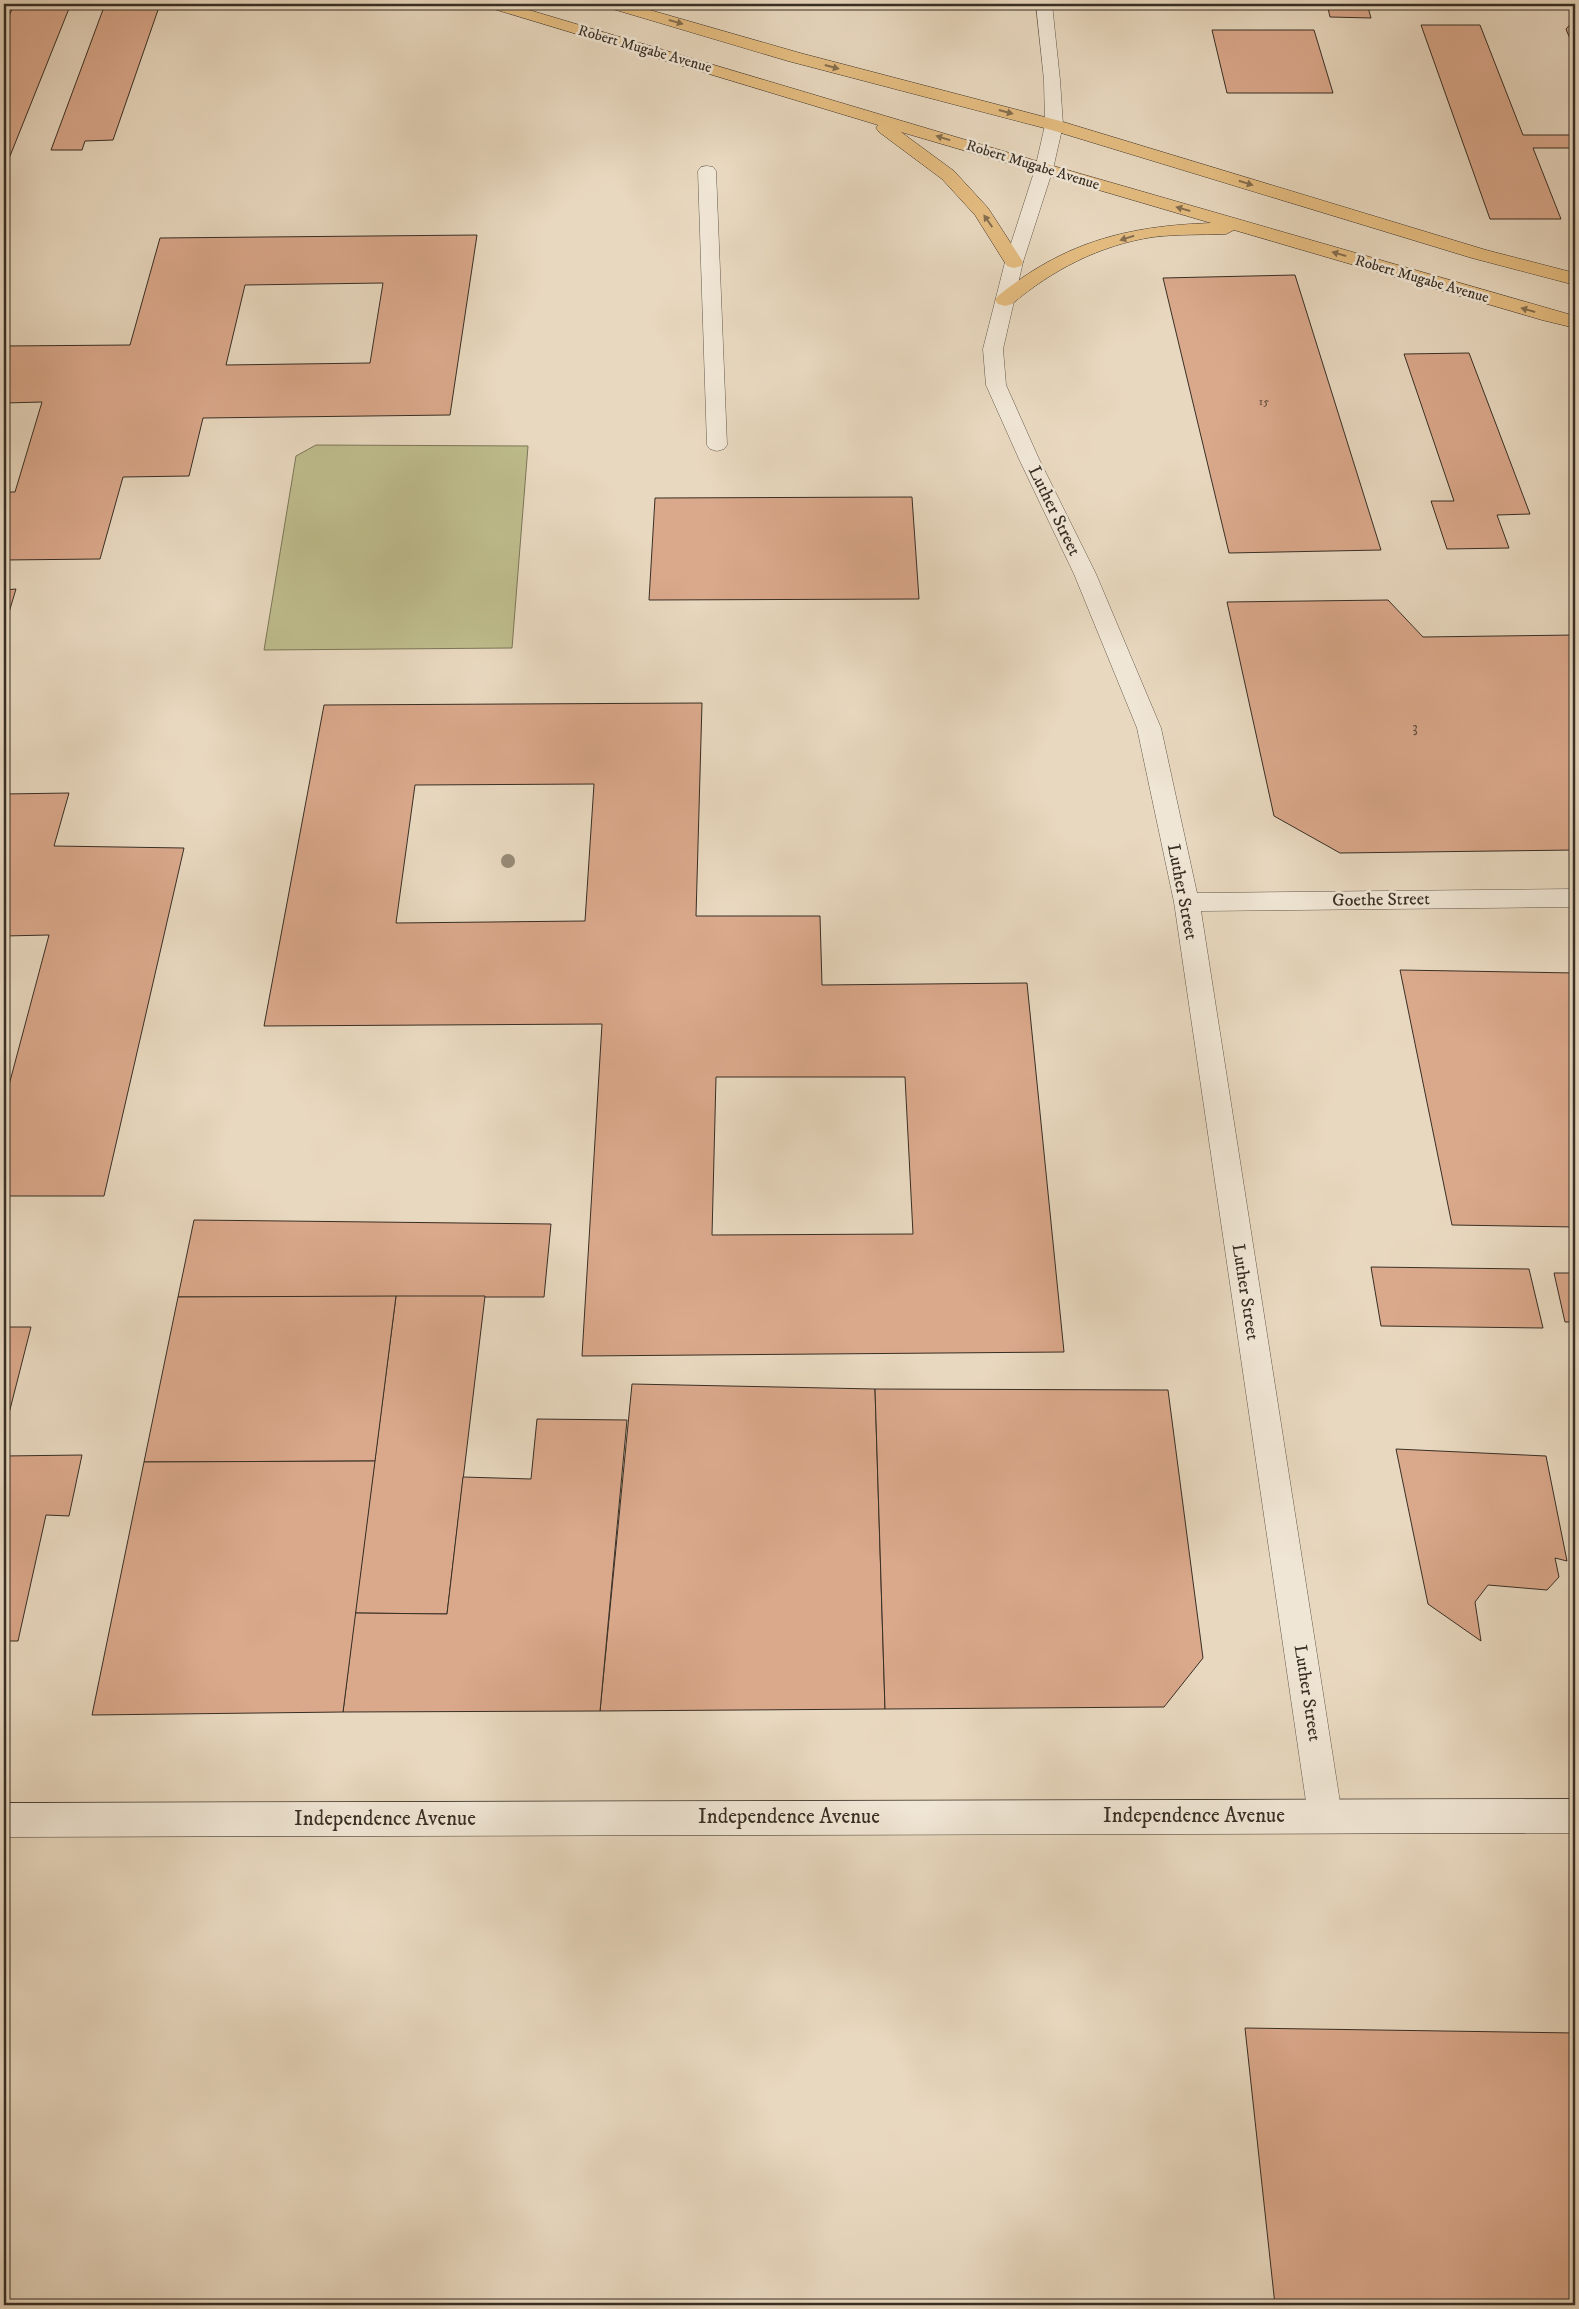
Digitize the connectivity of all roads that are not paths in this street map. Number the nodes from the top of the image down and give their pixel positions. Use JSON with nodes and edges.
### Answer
{"nodes":[{"id":1,"x":493,"y":4,"type":"edge"},
{"id":2,"x":612,"y":4,"type":"edge"},
{"id":3,"x":660,"y":4,"type":"edge"},
{"id":4,"x":1044,"y":4,"type":"edge"},
{"id":5,"x":794,"y":57,"type":"junction"},
{"id":6,"x":865,"y":114,"type":"junction"},
{"id":7,"x":1054,"y":125,"type":"junction"},
{"id":8,"x":1044,"y":169,"type":"junction"},
{"id":9,"x":707,"y":172,"type":"dead end"},
{"id":10,"x":1245,"y":227,"type":"junction"},
{"id":11,"x":1014,"y":262,"type":"junction"},
{"id":12,"x":1575,"y":278,"type":"edge"},
{"id":13,"x":1005,"y":300,"type":"junction"},
{"id":14,"x":1575,"y":322,"type":"edge"},
{"id":15,"x":717,"y":445,"type":"dead end"},
{"id":16,"x":1575,"y":898,"type":"edge"},
{"id":17,"x":1186,"y":902,"type":"junction"},
{"id":18,"x":1326,"y":1815,"type":"junction"},
{"id":19,"x":1575,"y":1816,"type":"edge"},
{"id":20,"x":4,"y":1820,"type":"edge"}],
"edges":[{"from":1,"to":6,"type":"main road","name":"Robert Mugabe Avenue"},
{"from":2,"to":5,"type":"main road","name":"Robert Mugabe Avenue","one_way":true},
{"from":3,"to":5,"type":"main road"},
{"from":4,"to":7,"type":"street","name":"Luther Street"},
{"from":5,"to":7,"type":"main road","name":"Robert Mugabe Avenue","one_way":true},
{"from":8,"to":6,"type":"main road","name":"Robert Mugabe Avenue","one_way":true},
{"from":11,"to":6,"type":"main road","one_way":true},
{"from":7,"to":8,"type":"street","name":"Luther Street"},
{"from":7,"to":12,"type":"main road","name":"Robert Mugabe Avenue","one_way":true},
{"from":10,"to":8,"type":"main road","name":"Robert Mugabe Avenue","one_way":true},
{"from":8,"to":11,"type":"street","name":"Luther Street"},
{"from":9,"to":15,"type":"street"},
{"from":10,"to":13,"type":"main road","one_way":true},
{"from":14,"to":10,"type":"main road","name":"Robert Mugabe Avenue","one_way":true},
{"from":11,"to":13,"type":"street","name":"Luther Street"},
{"from":13,"to":17,"type":"street","name":"Luther Street"},
{"from":16,"to":17,"type":"street","name":"Goethe Street"},
{"from":17,"to":18,"type":"street","name":"Luther Street"},
{"from":18,"to":19,"type":"street","name":"Independence Avenue"},
{"from":18,"to":20,"type":"street","name":"Independence Avenue"}]}
